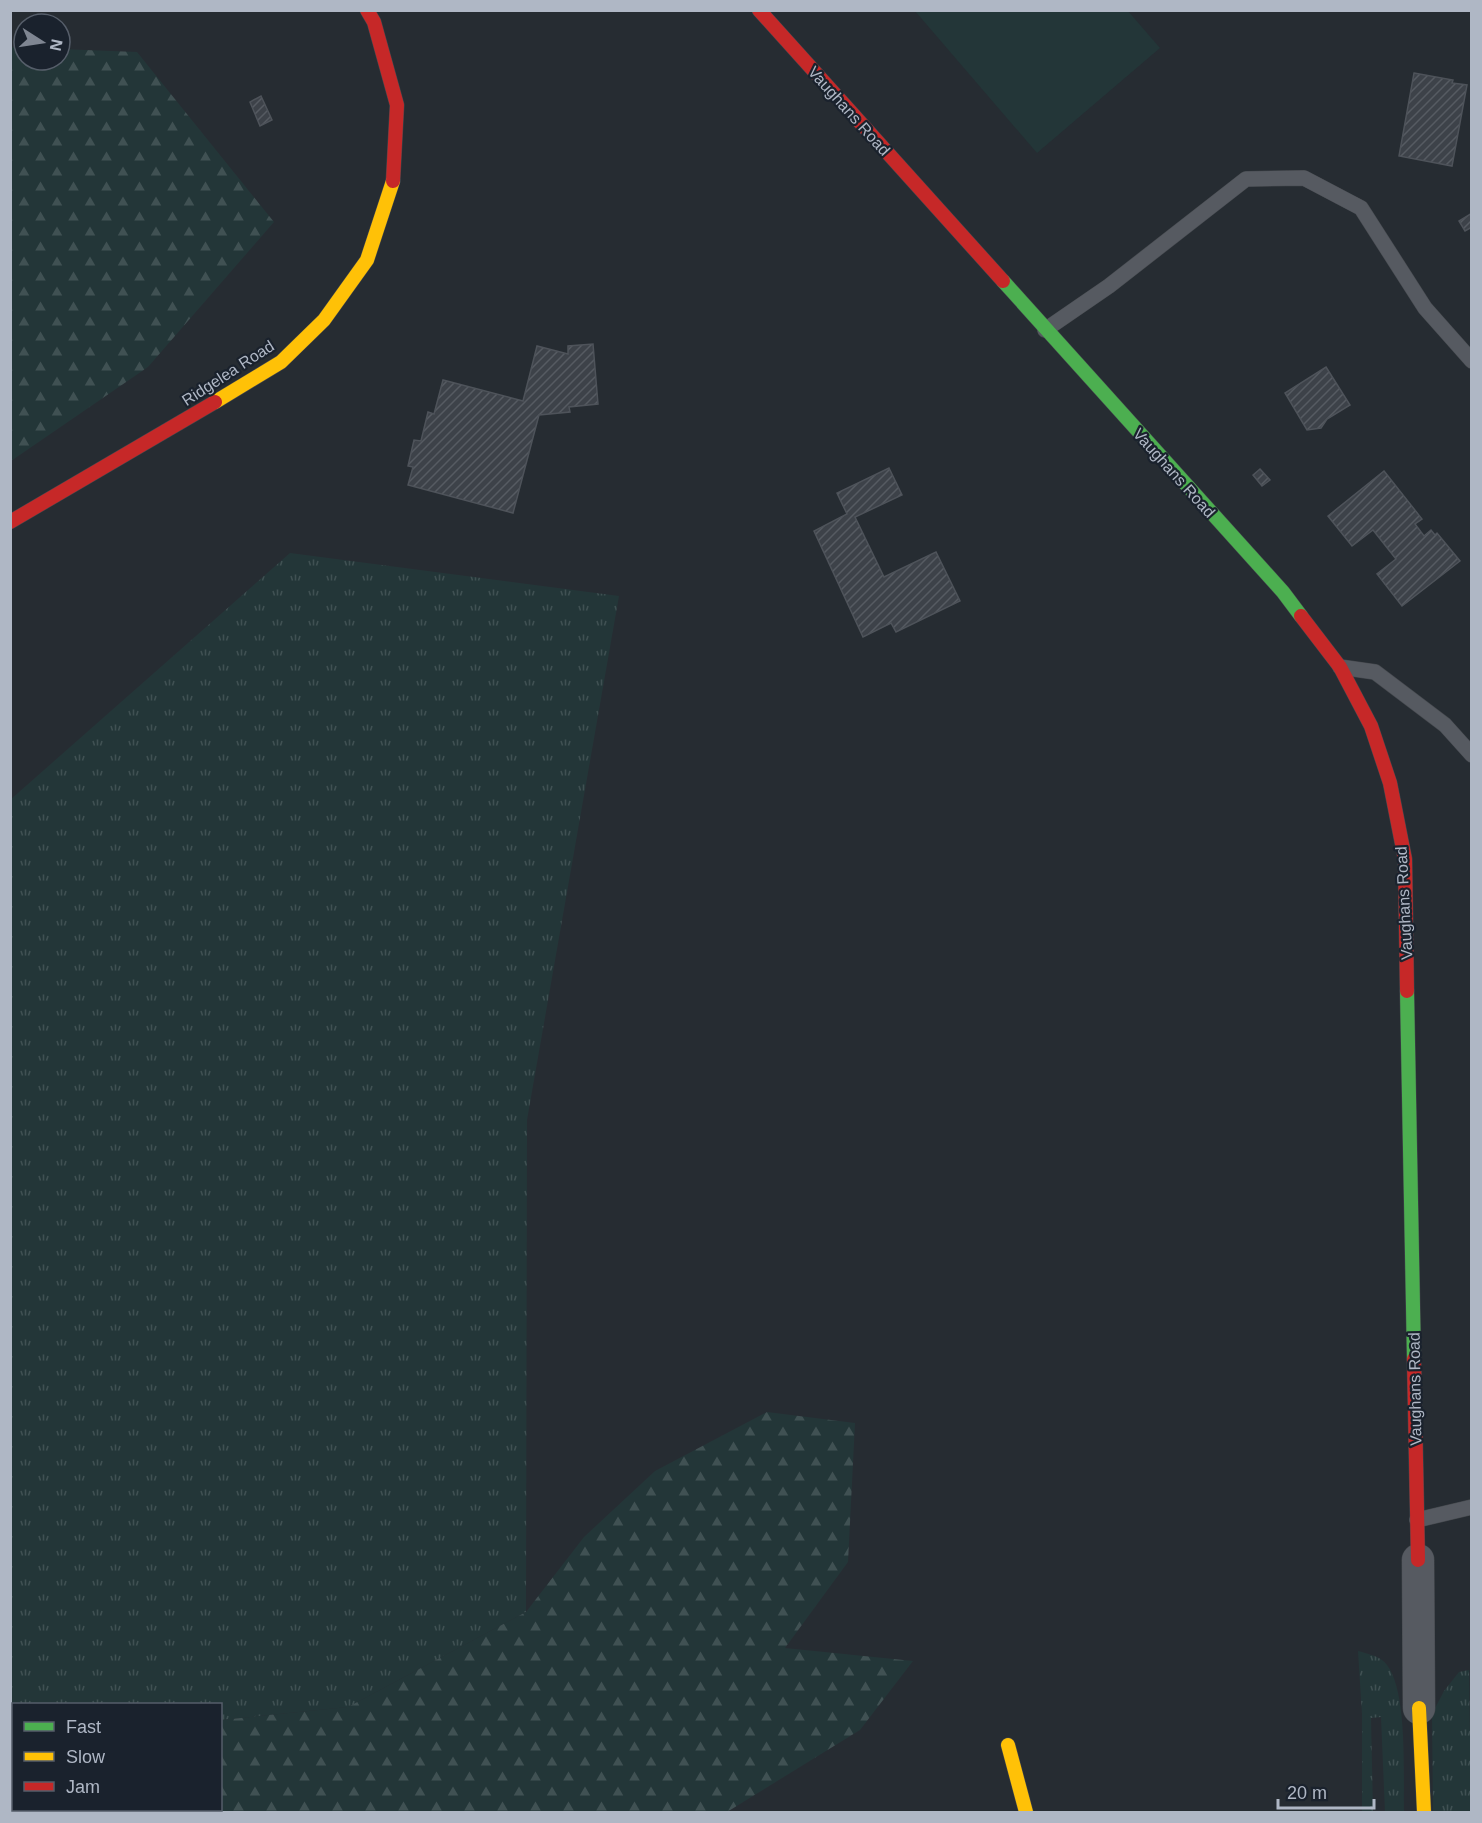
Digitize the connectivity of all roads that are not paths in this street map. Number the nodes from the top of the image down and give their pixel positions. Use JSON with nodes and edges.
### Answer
{"nodes":[{"id":1,"x":367,"y":10,"type":"edge"},
{"id":2,"x":759,"y":10,"type":"edge"},
{"id":3,"x":1045,"y":330,"type":"junction"},
{"id":4,"x":1472,"y":361,"type":"edge"},
{"id":5,"x":10,"y":522,"type":"edge"},
{"id":6,"x":1340,"y":667,"type":"junction"},
{"id":7,"x":1472,"y":755,"type":"edge"},
{"id":8,"x":1472,"y":1507,"type":"edge"},
{"id":9,"x":1417,"y":1520,"type":"junction"},
{"id":10,"x":1418,"y":1560,"type":"joint"},
{"id":11,"x":1419,"y":1708,"type":"joint"},
{"id":12,"x":1008,"y":1745,"type":"dead end"},
{"id":13,"x":1026,"y":1812,"type":"edge"},
{"id":14,"x":1424,"y":1812,"type":"edge"}],
"edges":[{"from":1,"to":5,"type":"street","name":"Ridgelea Road"},
{"from":2,"to":3,"type":"street","name":"Vaughans Road"},
{"from":3,"to":4,"type":"lane"},
{"from":3,"to":6,"type":"street","name":"Vaughans Road"},
{"from":6,"to":7,"type":"lane"},
{"from":6,"to":9,"type":"street","name":"Vaughans Road"},
{"from":8,"to":9,"type":"lane"},
{"from":9,"to":10,"type":"street","name":"Vaughans Road"},
{"from":10,"to":11,"type":"street","name":"Vaughans Road"},
{"from":11,"to":14,"type":"street","name":"Vaughans Road"},
{"from":12,"to":13,"type":"street"}]}
